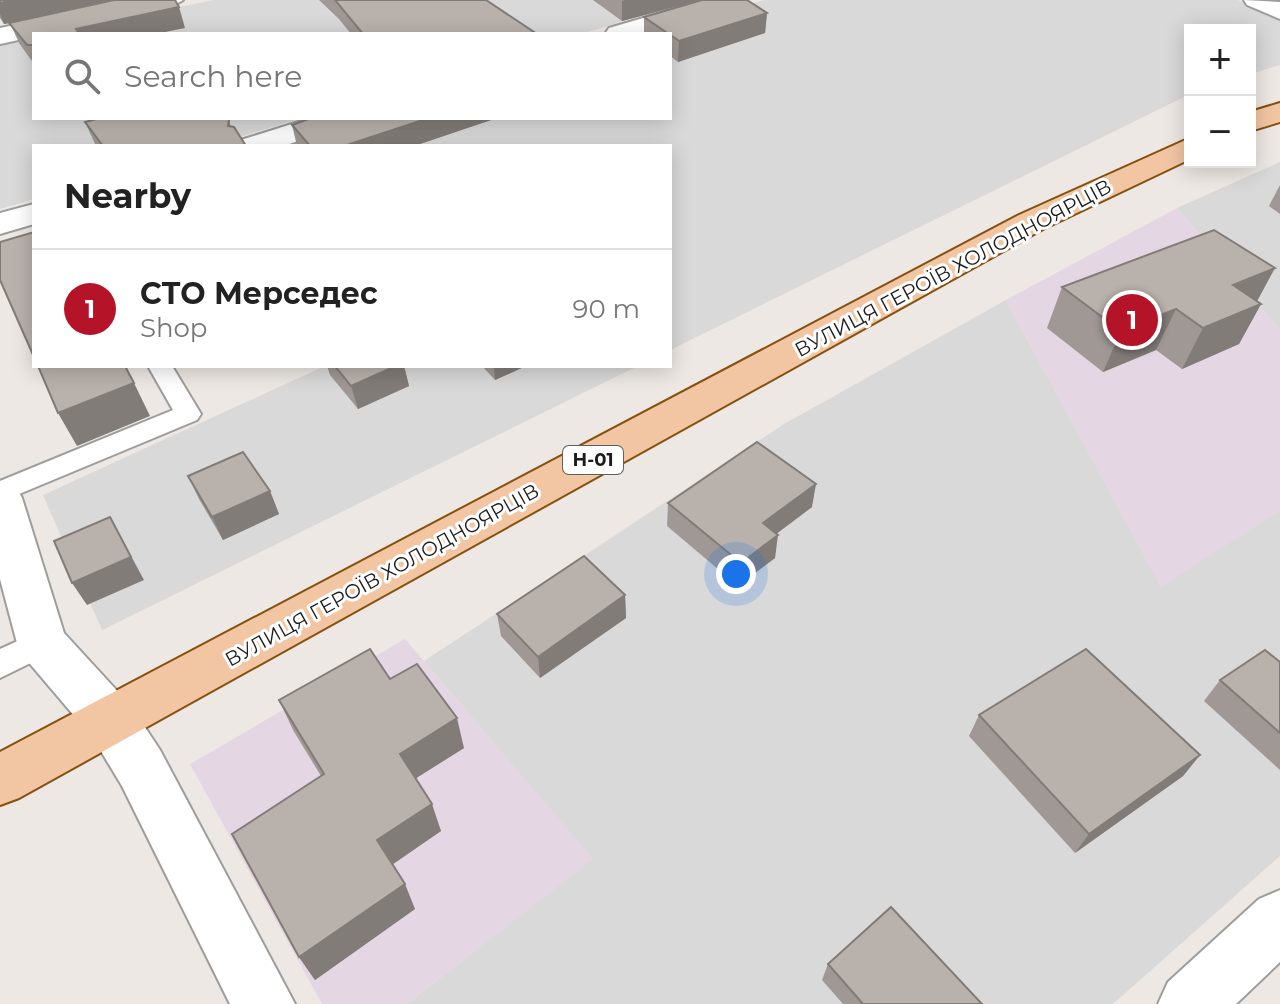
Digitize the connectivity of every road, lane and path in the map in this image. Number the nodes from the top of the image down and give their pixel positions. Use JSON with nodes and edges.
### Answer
{"nodes":[{"id":1,"x":171,"y":0,"type":"edge"},
{"id":2,"x":732,"y":0,"type":"edge"},
{"id":3,"x":1256,"y":0,"type":"edge"},
{"id":4,"x":1280,"y":11,"type":"edge"},
{"id":5,"x":625,"y":32,"type":"edge"},
{"id":6,"x":0,"y":36,"type":"edge"},
{"id":7,"x":1280,"y":112,"type":"edge"},
{"id":8,"x":335,"y":120,"type":"edge"},
{"id":9,"x":1256,"y":120,"type":"edge"},
{"id":10,"x":258,"y":144,"type":"edge"},
{"id":11,"x":1184,"y":150,"type":"edge"},
{"id":12,"x":32,"y":215,"type":"edge"},
{"id":13,"x":0,"y":224,"type":"edge"},
{"id":14,"x":161,"y":368,"type":"edge"},
{"id":15,"x":0,"y":495,"type":"edge"},
{"id":16,"x":42,"y":643,"type":"junction"},
{"id":17,"x":0,"y":664,"type":"edge"},
{"id":18,"x":112,"y":722,"type":"junction"},
{"id":19,"x":0,"y":780,"type":"edge"},
{"id":20,"x":1280,"y":920,"type":"edge"},
{"id":21,"x":263,"y":1004,"type":"edge"},
{"id":22,"x":1190,"y":1004,"type":"edge"}],
"edges":[{"from":1,"to":6,"type":"street"},
{"from":2,"to":5,"type":"street"},
{"from":3,"to":4,"type":"street"},
{"from":7,"to":9,"type":"main road"},
{"from":8,"to":10,"type":"street"},
{"from":11,"to":18,"type":"main road","name":"ВУЛИЦЯ ГЕРОЇВ ХОЛОДНОЯРЦІВ","number":"Н-01"},
{"from":12,"to":13,"type":"street"},
{"from":14,"to":15,"type":"lane"},
{"from":15,"to":16,"type":"street"},
{"from":16,"to":17,"type":"lane"},
{"from":16,"to":18,"type":"street"},
{"from":18,"to":19,"type":"main road","name":"ВУЛИЦЯ ГЕРОЇВ ХОЛОДНОЯРЦІВ","number":"Н-01"},
{"from":18,"to":21,"type":"street"},
{"from":20,"to":22,"type":"street"}]}
